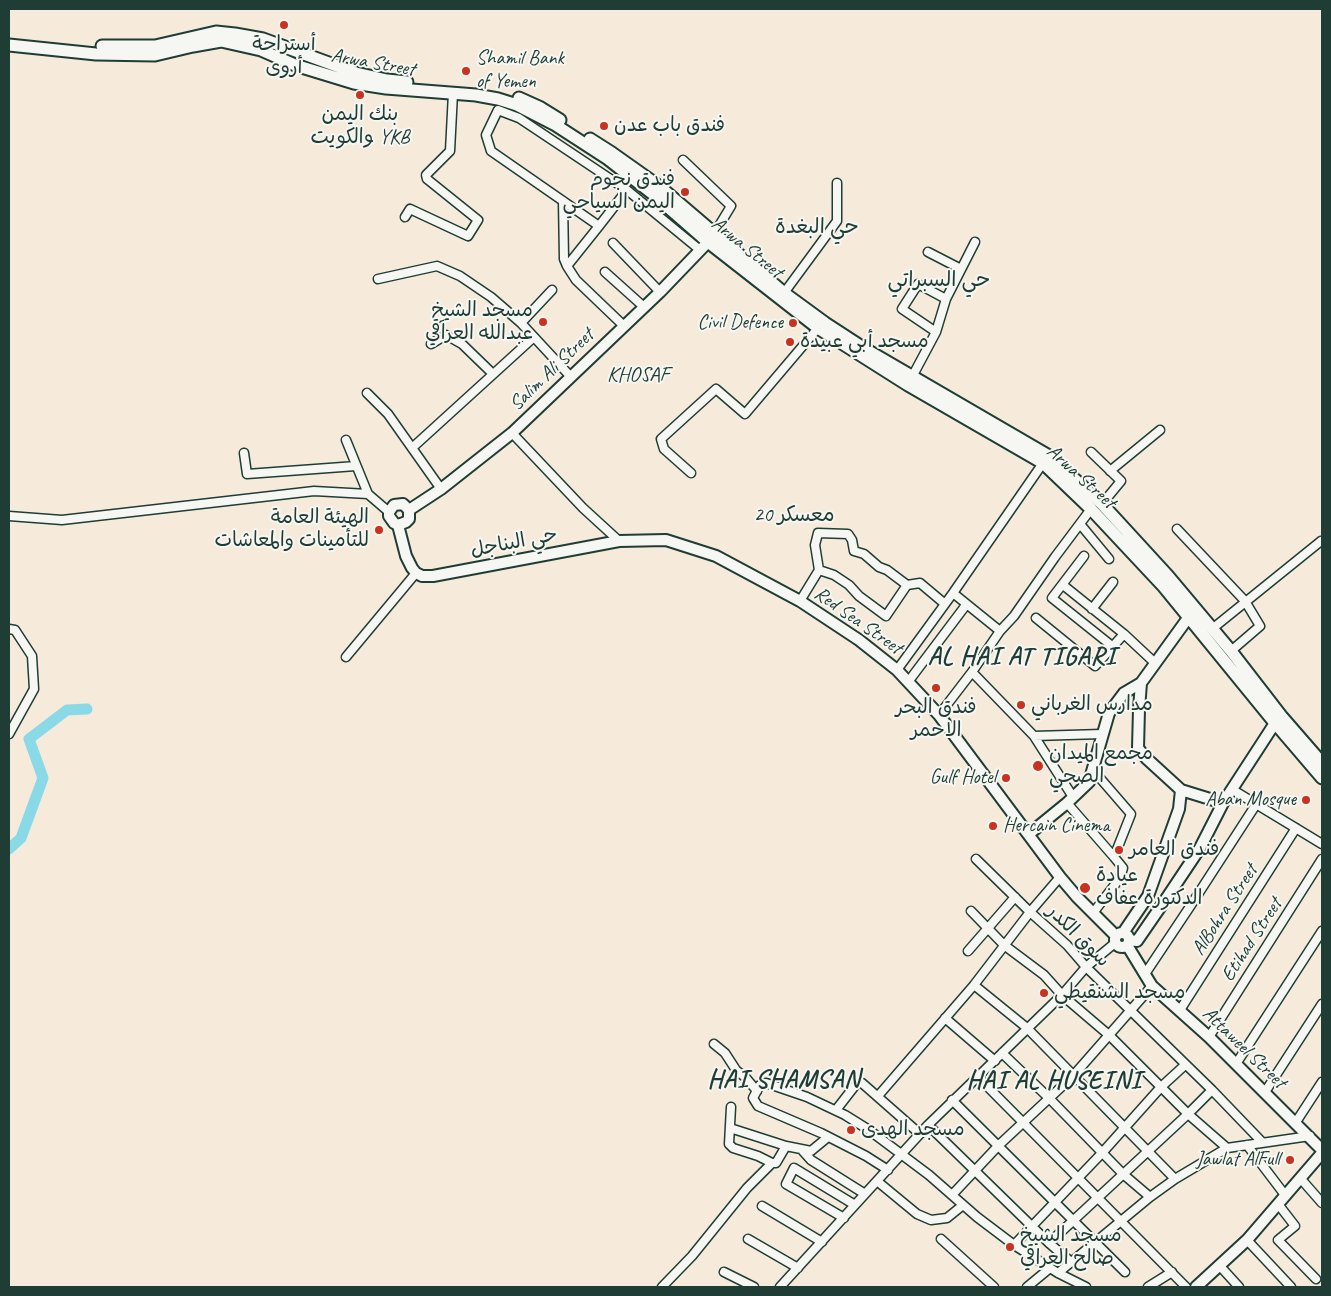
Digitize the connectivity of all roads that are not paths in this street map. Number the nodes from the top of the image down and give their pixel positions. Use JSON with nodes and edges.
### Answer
{"nodes":[{"id":1,"x":9,"y":37,"type":"edge"},
{"id":2,"x":262,"y":44,"type":"junction"},
{"id":3,"x":9,"y":45,"type":"edge"},
{"id":4,"x":453,"y":93,"type":"junction"},
{"id":5,"x":683,"y":160,"type":"dead end"},
{"id":6,"x":837,"y":183,"type":"dead end"},
{"id":7,"x":627,"y":190,"type":"junction"},
{"id":8,"x":563,"y":202,"type":"junction"},
{"id":9,"x":405,"y":217,"type":"dead end"},
{"id":10,"x":599,"y":226,"type":"junction"},
{"id":11,"x":707,"y":242,"type":"junction"},
{"id":12,"x":974,"y":242,"type":"dead end"},
{"id":13,"x":613,"y":243,"type":"dead end"},
{"id":14,"x":928,"y":252,"type":"dead end"},
{"id":15,"x":566,"y":266,"type":"junction"},
{"id":16,"x":961,"y":269,"type":"junction"},
{"id":17,"x":605,"y":272,"type":"dead end"},
{"id":18,"x":378,"y":279,"type":"dead end"},
{"id":19,"x":552,"y":290,"type":"dead end"},
{"id":20,"x":660,"y":292,"type":"junction"},
{"id":21,"x":784,"y":293,"type":"junction"},
{"id":22,"x":946,"y":299,"type":"junction"},
{"id":23,"x":644,"y":307,"type":"junction"},
{"id":24,"x":521,"y":324,"type":"junction"},
{"id":25,"x":624,"y":326,"type":"junction"},
{"id":26,"x":818,"y":328,"type":"junction"},
{"id":27,"x":936,"y":332,"type":"junction"},
{"id":28,"x":534,"y":337,"type":"junction"},
{"id":29,"x":431,"y":344,"type":"dead end"},
{"id":30,"x":493,"y":374,"type":"junction"},
{"id":31,"x":571,"y":377,"type":"junction"},
{"id":32,"x":910,"y":381,"type":"junction"},
{"id":33,"x":367,"y":393,"type":"dead end"},
{"id":34,"x":1160,"y":430,"type":"dead end"},
{"id":35,"x":512,"y":433,"type":"junction"},
{"id":36,"x":346,"y":440,"type":"dead end"},
{"id":37,"x":412,"y":448,"type":"junction"},
{"id":38,"x":1090,"y":452,"type":"dead end"},
{"id":39,"x":244,"y":453,"type":"dead end"},
{"id":40,"x":1046,"y":460,"type":"junction"},
{"id":41,"x":356,"y":466,"type":"junction"},
{"id":42,"x":1110,"y":472,"type":"junction"},
{"id":43,"x":692,"y":473,"type":"dead end"},
{"id":44,"x":441,"y":489,"type":"junction"},
{"id":45,"x":368,"y":494,"type":"junction"},
{"id":46,"x":1096,"y":506,"type":"junction"},
{"id":47,"x":409,"y":510,"type":"junction"},
{"id":48,"x":389,"y":512,"type":"junction"},
{"id":49,"x":9,"y":516,"type":"edge"},
{"id":50,"x":1080,"y":524,"type":"junction"},
{"id":51,"x":398,"y":525,"type":"junction"},
{"id":52,"x":1177,"y":529,"type":"dead end"},
{"id":53,"x":619,"y":541,"type":"junction"},
{"id":54,"x":1321,"y":541,"type":"edge"},
{"id":55,"x":1084,"y":556,"type":"dead end"},
{"id":56,"x":1109,"y":559,"type":"dead end"},
{"id":57,"x":819,"y":570,"type":"junction"},
{"id":58,"x":416,"y":573,"type":"junction"},
{"id":59,"x":1113,"y":582,"type":"dead end"},
{"id":60,"x":907,"y":585,"type":"junction"},
{"id":61,"x":1063,"y":585,"type":"junction"},
{"id":62,"x":953,"y":593,"type":"junction"},
{"id":63,"x":800,"y":601,"type":"junction"},
{"id":64,"x":1245,"y":601,"type":"junction"},
{"id":65,"x":945,"y":604,"type":"junction"},
{"id":66,"x":966,"y":605,"type":"junction"},
{"id":67,"x":1092,"y":609,"type":"junction"},
{"id":68,"x":1191,"y":613,"type":"junction"},
{"id":69,"x":1036,"y":618,"type":"dead end"},
{"id":70,"x":9,"y":629,"type":"edge"},
{"id":71,"x":1212,"y":629,"type":"junction"},
{"id":72,"x":1000,"y":631,"type":"junction"},
{"id":73,"x":1124,"y":634,"type":"junction"},
{"id":74,"x":1112,"y":646,"type":"junction"},
{"id":75,"x":1231,"y":651,"type":"junction"},
{"id":76,"x":346,"y":657,"type":"dead end"},
{"id":77,"x":1155,"y":663,"type":"junction"},
{"id":78,"x":897,"y":670,"type":"junction"},
{"id":79,"x":972,"y":672,"type":"junction"},
{"id":80,"x":908,"y":682,"type":"junction"},
{"id":81,"x":1141,"y":683,"type":"junction"},
{"id":82,"x":939,"y":715,"type":"junction"},
{"id":83,"x":1278,"y":720,"type":"junction"},
{"id":84,"x":9,"y":734,"type":"edge"},
{"id":85,"x":1102,"y":734,"type":"junction"},
{"id":86,"x":1034,"y":736,"type":"junction"},
{"id":87,"x":1322,"y":763,"type":"edge"},
{"id":88,"x":1093,"y":770,"type":"junction"},
{"id":89,"x":1322,"y":778,"type":"edge"},
{"id":90,"x":1181,"y":790,"type":"junction"},
{"id":91,"x":1233,"y":790,"type":"junction"},
{"id":92,"x":1070,"y":800,"type":"junction"},
{"id":93,"x":1223,"y":802,"type":"junction"},
{"id":94,"x":1257,"y":803,"type":"junction"},
{"id":95,"x":1296,"y":828,"type":"junction"},
{"id":96,"x":1029,"y":834,"type":"junction"},
{"id":97,"x":1322,"y":844,"type":"edge"},
{"id":98,"x":1114,"y":858,"type":"junction"},
{"id":99,"x":976,"y":859,"type":"dead end"},
{"id":100,"x":1322,"y":860,"type":"edge"},
{"id":101,"x":1060,"y":877,"type":"junction"},
{"id":102,"x":1152,"y":886,"type":"junction"},
{"id":103,"x":1168,"y":896,"type":"junction"},
{"id":104,"x":1015,"y":897,"type":"junction"},
{"id":105,"x":971,"y":911,"type":"dead end"},
{"id":106,"x":1030,"y":912,"type":"junction"},
{"id":107,"x":1094,"y":913,"type":"junction"},
{"id":108,"x":988,"y":928,"type":"junction"},
{"id":109,"x":1322,"y":932,"type":"edge"},
{"id":110,"x":1122,"y":940,"type":"junction"},
{"id":111,"x":1004,"y":945,"type":"junction"},
{"id":112,"x":968,"y":951,"type":"dead end"},
{"id":113,"x":1086,"y":967,"type":"junction"},
{"id":114,"x":1145,"y":974,"type":"junction"},
{"id":115,"x":974,"y":985,"type":"junction"},
{"id":116,"x":1152,"y":986,"type":"junction"},
{"id":117,"x":1062,"y":994,"type":"junction"},
{"id":118,"x":1322,"y":1004,"type":"edge"},
{"id":119,"x":1131,"y":1010,"type":"junction"},
{"id":120,"x":1180,"y":1010,"type":"junction"},
{"id":121,"x":945,"y":1018,"type":"junction"},
{"id":122,"x":1027,"y":1028,"type":"junction"},
{"id":123,"x":1110,"y":1036,"type":"junction"},
{"id":124,"x":1209,"y":1037,"type":"junction"},
{"id":125,"x":714,"y":1044,"type":"dead end"},
{"id":126,"x":1002,"y":1053,"type":"junction"},
{"id":127,"x":995,"y":1061,"type":"junction"},
{"id":128,"x":1236,"y":1064,"type":"junction"},
{"id":129,"x":1185,"y":1065,"type":"junction"},
{"id":130,"x":977,"y":1076,"type":"junction"},
{"id":131,"x":1073,"y":1076,"type":"junction"},
{"id":132,"x":1322,"y":1082,"type":"edge"},
{"id":133,"x":1161,"y":1087,"type":"junction"},
{"id":134,"x":1212,"y":1090,"type":"junction"},
{"id":135,"x":756,"y":1091,"type":"junction"},
{"id":136,"x":1265,"y":1092,"type":"junction"},
{"id":137,"x":878,"y":1096,"type":"junction"},
{"id":138,"x":1049,"y":1098,"type":"junction"},
{"id":139,"x":952,"y":1100,"type":"junction"},
{"id":140,"x":731,"y":1107,"type":"dead end"},
{"id":141,"x":836,"y":1110,"type":"junction"},
{"id":142,"x":1188,"y":1114,"type":"junction"},
{"id":143,"x":1296,"y":1122,"type":"junction"},
{"id":144,"x":1022,"y":1123,"type":"junction"},
{"id":145,"x":928,"y":1125,"type":"junction"},
{"id":146,"x":1124,"y":1127,"type":"junction"},
{"id":147,"x":730,"y":1128,"type":"junction"},
{"id":148,"x":920,"y":1134,"type":"junction"},
{"id":149,"x":1310,"y":1136,"type":"junction"},
{"id":150,"x":828,"y":1137,"type":"junction"},
{"id":151,"x":1262,"y":1142,"type":"junction"},
{"id":152,"x":999,"y":1145,"type":"junction"},
{"id":153,"x":1247,"y":1145,"type":"junction"},
{"id":154,"x":786,"y":1146,"type":"junction"},
{"id":155,"x":1227,"y":1148,"type":"junction"},
{"id":156,"x":802,"y":1150,"type":"junction"},
{"id":157,"x":1148,"y":1152,"type":"junction"},
{"id":158,"x":1322,"y":1152,"type":"edge"},
{"id":159,"x":1102,"y":1153,"type":"junction"},
{"id":160,"x":901,"y":1155,"type":"junction"},
{"id":161,"x":772,"y":1163,"type":"junction"},
{"id":162,"x":888,"y":1170,"type":"junction"},
{"id":163,"x":976,"y":1170,"type":"junction"},
{"id":164,"x":1123,"y":1174,"type":"junction"},
{"id":165,"x":1175,"y":1178,"type":"junction"},
{"id":166,"x":1301,"y":1178,"type":"junction"},
{"id":167,"x":1077,"y":1179,"type":"junction"},
{"id":168,"x":877,"y":1181,"type":"junction"},
{"id":169,"x":865,"y":1194,"type":"junction"},
{"id":170,"x":952,"y":1195,"type":"junction"},
{"id":171,"x":1285,"y":1195,"type":"junction"},
{"id":172,"x":1150,"y":1197,"type":"junction"},
{"id":173,"x":1098,"y":1198,"type":"junction"},
{"id":174,"x":1056,"y":1202,"type":"junction"},
{"id":175,"x":1322,"y":1202,"type":"edge"},
{"id":176,"x":1278,"y":1204,"type":"junction"},
{"id":177,"x":855,"y":1205,"type":"junction"},
{"id":178,"x":963,"y":1205,"type":"junction"},
{"id":179,"x":762,"y":1206,"type":"dead end"},
{"id":180,"x":844,"y":1218,"type":"junction"},
{"id":181,"x":1074,"y":1220,"type":"junction"},
{"id":182,"x":1121,"y":1221,"type":"junction"},
{"id":183,"x":1032,"y":1227,"type":"junction"},
{"id":184,"x":941,"y":1239,"type":"dead end"},
{"id":185,"x":748,"y":1240,"type":"dead end"},
{"id":186,"x":1247,"y":1240,"type":"junction"},
{"id":187,"x":822,"y":1242,"type":"junction"},
{"id":188,"x":1096,"y":1242,"type":"junction"},
{"id":189,"x":1049,"y":1243,"type":"junction"},
{"id":190,"x":1014,"y":1245,"type":"junction"},
{"id":191,"x":1071,"y":1262,"type":"junction"},
{"id":192,"x":1219,"y":1265,"type":"junction"},
{"id":193,"x":798,"y":1268,"type":"junction"},
{"id":194,"x":1050,"y":1268,"type":"junction"},
{"id":195,"x":724,"y":1272,"type":"dead end"},
{"id":196,"x":1125,"y":1272,"type":"dead end"},
{"id":197,"x":1172,"y":1272,"type":"junction"},
{"id":198,"x":1058,"y":1273,"type":"junction"},
{"id":199,"x":1316,"y":1279,"type":"dead end"},
{"id":200,"x":1199,"y":1286,"type":"edge"},
{"id":201,"x":662,"y":1287,"type":"edge"},
{"id":202,"x":754,"y":1287,"type":"edge"},
{"id":203,"x":780,"y":1287,"type":"edge"},
{"id":204,"x":994,"y":1287,"type":"edge"},
{"id":205,"x":1027,"y":1287,"type":"edge"},
{"id":206,"x":1086,"y":1287,"type":"edge"},
{"id":207,"x":1148,"y":1287,"type":"edge"},
{"id":208,"x":1186,"y":1287,"type":"edge"},
{"id":209,"x":1239,"y":1287,"type":"edge"},
{"id":210,"x":1291,"y":1287,"type":"edge"}],
"edges":[{"from":1,"to":2,"type":"main road","name":"Arwa Street"},
{"from":2,"to":3,"type":"main road","name":"Arwa Street"},
{"from":2,"to":4,"type":"main road","name":"Arwa Street"},
{"from":2,"to":11,"type":"main road","name":"Arwa Street"},
{"from":4,"to":9,"type":"street"},
{"from":4,"to":11,"type":"main road","name":"Arwa Street"},
{"from":5,"to":11,"type":"street"},
{"from":6,"to":21,"type":"street"},
{"from":7,"to":8,"type":"street"},
{"from":7,"to":10,"type":"street"},
{"from":7,"to":11,"type":"street"},
{"from":8,"to":10,"type":"street"},
{"from":8,"to":15,"type":"street"},
{"from":10,"to":15,"type":"street"},
{"from":11,"to":20,"type":"street","name":"Salim Ali Street"},
{"from":11,"to":21,"type":"main road","name":"Arwa Street"},
{"from":11,"to":26,"type":"main road","name":"Arwa Street"},
{"from":12,"to":16,"type":"street"},
{"from":13,"to":20,"type":"street"},
{"from":14,"to":16,"type":"street"},
{"from":15,"to":25,"type":"street"},
{"from":16,"to":22,"type":"street"},
{"from":17,"to":23,"type":"street"},
{"from":18,"to":24,"type":"street"},
{"from":19,"to":24,"type":"street"},
{"from":20,"to":23,"type":"street","name":"Salim Ali Street"},
{"from":21,"to":32,"type":"main road","name":"Arwa Street"},
{"from":22,"to":27,"type":"street"},
{"from":22,"to":27,"type":"street"},
{"from":23,"to":25,"type":"street","name":"Salim Ali Street"},
{"from":24,"to":28,"type":"street"},
{"from":25,"to":31,"type":"street","name":"Salim Ali Street"},
{"from":26,"to":32,"type":"main road","name":"Arwa Street"},
{"from":26,"to":43,"type":"street"},
{"from":27,"to":32,"type":"street"},
{"from":28,"to":30,"type":"street"},
{"from":28,"to":31,"type":"street"},
{"from":29,"to":30,"type":"street"},
{"from":30,"to":37,"type":"street"},
{"from":31,"to":35,"type":"street","name":"Salim Ali Street"},
{"from":32,"to":40,"type":"main road","name":"Arwa Street"},
{"from":33,"to":37,"type":"street"},
{"from":34,"to":42,"type":"street"},
{"from":35,"to":44,"type":"street","name":"Salim Ali Street"},
{"from":35,"to":53,"type":"street"},
{"from":36,"to":41,"type":"street"},
{"from":37,"to":44,"type":"street"},
{"from":38,"to":42,"type":"street"},
{"from":39,"to":41,"type":"street"},
{"from":40,"to":46,"type":"main road","name":"Arwa Street"},
{"from":40,"to":62,"type":"street"},
{"from":41,"to":45,"type":"street"},
{"from":42,"to":46,"type":"street"},
{"from":44,"to":47,"type":"street","name":"Salim Ali Street"},
{"from":45,"to":48,"type":"street"},
{"from":45,"to":49,"type":"street"},
{"from":46,"to":50,"type":"street"},
{"from":46,"to":68,"type":"main road","name":"Arwa Street"},
{"from":47,"to":48,"type":"street"},
{"from":47,"to":51,"type":"street"},
{"from":48,"to":51,"type":"street"},
{"from":50,"to":56,"type":"street"},
{"from":50,"to":72,"type":"street"},
{"from":51,"to":58,"type":"street"},
{"from":52,"to":64,"type":"street"},
{"from":53,"to":58,"type":"street","name":"حي البناجل"},
{"from":53,"to":63,"type":"street","name":"Red Sea Street"},
{"from":54,"to":64,"type":"street"},
{"from":55,"to":61,"type":"street"},
{"from":57,"to":60,"type":"street"},
{"from":57,"to":60,"type":"street"},
{"from":57,"to":63,"type":"street"},
{"from":58,"to":76,"type":"street"},
{"from":59,"to":67,"type":"street"},
{"from":60,"to":65,"type":"street"},
{"from":61,"to":67,"type":"street"},
{"from":61,"to":74,"type":"street"},
{"from":62,"to":65,"type":"street"},
{"from":62,"to":66,"type":"street"},
{"from":63,"to":78,"type":"street","name":"Red Sea Street"},
{"from":64,"to":71,"type":"street"},
{"from":64,"to":75,"type":"street"},
{"from":65,"to":78,"type":"street"},
{"from":66,"to":72,"type":"street"},
{"from":66,"to":80,"type":"street"},
{"from":67,"to":73,"type":"street"},
{"from":68,"to":71,"type":"main road","name":"Arwa Street"},
{"from":68,"to":77,"type":"street"},
{"from":68,"to":83,"type":"main road","name":"Arwa Street"},
{"from":69,"to":74,"type":"street"},
{"from":70,"to":84,"type":"street"},
{"from":71,"to":75,"type":"main road","name":"Arwa Street"},
{"from":72,"to":79,"type":"street"},
{"from":73,"to":74,"type":"street"},
{"from":73,"to":77,"type":"street"},
{"from":75,"to":83,"type":"main road","name":"Arwa Street"},
{"from":77,"to":81,"type":"street"},
{"from":78,"to":80,"type":"street","name":"Red Sea Street"},
{"from":79,"to":82,"type":"street"},
{"from":79,"to":86,"type":"street"},
{"from":80,"to":82,"type":"street","name":"Red Sea Street"},
{"from":81,"to":85,"type":"street"},
{"from":81,"to":90,"type":"street"},
{"from":82,"to":96,"type":"street","name":"Red Sea Street"},
{"from":83,"to":87,"type":"main road","name":"Arwa Street"},
{"from":83,"to":89,"type":"main road","name":"Arwa Street"},
{"from":83,"to":91,"type":"street"},
{"from":85,"to":86,"type":"street"},
{"from":85,"to":88,"type":"street"},
{"from":86,"to":92,"type":"street"},
{"from":88,"to":92,"type":"street"},
{"from":88,"to":98,"type":"street"},
{"from":90,"to":93,"type":"street"},
{"from":90,"to":102,"type":"street"},
{"from":91,"to":93,"type":"street"},
{"from":91,"to":94,"type":"street"},
{"from":92,"to":96,"type":"street"},
{"from":92,"to":98,"type":"street"},
{"from":93,"to":103,"type":"street"},
{"from":94,"to":95,"type":"street"},
{"from":94,"to":114,"type":"street"},
{"from":95,"to":97,"type":"street"},
{"from":95,"to":120,"type":"street","name":"AlBohra Street"},
{"from":96,"to":101,"type":"street","name":"Red Sea Street"},
{"from":98,"to":107,"type":"street"},
{"from":99,"to":104,"type":"street","name":"سوق الكدر"},
{"from":100,"to":124,"type":"street","name":"Etihad Street"},
{"from":101,"to":106,"type":"street"},
{"from":101,"to":107,"type":"street","name":"Red Sea Street"},
{"from":102,"to":103,"type":"street"},
{"from":102,"to":110,"type":"street"},
{"from":103,"to":110,"type":"street"},
{"from":104,"to":106,"type":"street","name":"سوق الكدر"},
{"from":104,"to":108,"type":"street"},
{"from":105,"to":108,"type":"street"},
{"from":106,"to":111,"type":"street"},
{"from":106,"to":113,"type":"street","name":"سوق الكدر"},
{"from":107,"to":110,"type":"street","name":"Red Sea Street"},
{"from":108,"to":111,"type":"street"},
{"from":108,"to":112,"type":"street"},
{"from":109,"to":128,"type":"street"},
{"from":110,"to":113,"type":"street"},
{"from":110,"to":114,"type":"street","name":"Attaweel Street"},
{"from":111,"to":115,"type":"street"},
{"from":111,"to":117,"type":"street"},
{"from":113,"to":117,"type":"street"},
{"from":113,"to":119,"type":"street","name":"سوق الكدر"},
{"from":114,"to":116,"type":"street","name":"Attaweel Street"},
{"from":115,"to":121,"type":"street"},
{"from":115,"to":122,"type":"street"},
{"from":116,"to":119,"type":"street"},
{"from":116,"to":120,"type":"street","name":"Attaweel Street"},
{"from":117,"to":122,"type":"street"},
{"from":117,"to":123,"type":"street"},
{"from":118,"to":136,"type":"street"},
{"from":119,"to":123,"type":"street"},
{"from":119,"to":129,"type":"street","name":"سوق الكدر"},
{"from":120,"to":124,"type":"street","name":"Attaweel Street"},
{"from":121,"to":127,"type":"street"},
{"from":121,"to":137,"type":"street"},
{"from":122,"to":126,"type":"street"},
{"from":122,"to":131,"type":"street"},
{"from":123,"to":131,"type":"street"},
{"from":123,"to":133,"type":"street"},
{"from":124,"to":128,"type":"street","name":"Attaweel Street"},
{"from":125,"to":135,"type":"street"},
{"from":126,"to":127,"type":"street"},
{"from":126,"to":138,"type":"street"},
{"from":127,"to":130,"type":"street"},
{"from":128,"to":136,"type":"street","name":"Attaweel Street"},
{"from":129,"to":133,"type":"street"},
{"from":129,"to":134,"type":"street","name":"سوق الكدر"},
{"from":130,"to":139,"type":"street"},
{"from":130,"to":144,"type":"street"},
{"from":131,"to":138,"type":"street"},
{"from":131,"to":146,"type":"street"},
{"from":132,"to":143,"type":"street"},
{"from":133,"to":142,"type":"street"},
{"from":133,"to":146,"type":"street"},
{"from":134,"to":142,"type":"street"},
{"from":134,"to":151,"type":"street","name":"سوق الكدر"},
{"from":135,"to":141,"type":"street"},
{"from":135,"to":150,"type":"street"},
{"from":136,"to":143,"type":"street","name":"Attaweel Street"},
{"from":137,"to":141,"type":"street"},
{"from":137,"to":148,"type":"street"},
{"from":138,"to":144,"type":"street"},
{"from":138,"to":159,"type":"street"},
{"from":139,"to":145,"type":"street"},
{"from":139,"to":152,"type":"street"},
{"from":140,"to":147,"type":"street"},
{"from":141,"to":160,"type":"street"},
{"from":142,"to":155,"type":"street"},
{"from":142,"to":157,"type":"street"},
{"from":143,"to":149,"type":"street","name":"Attaweel Street"},
{"from":144,"to":152,"type":"street"},
{"from":144,"to":167,"type":"street"},
{"from":145,"to":148,"type":"street"},
{"from":145,"to":163,"type":"street"},
{"from":146,"to":157,"type":"street"},
{"from":146,"to":159,"type":"street"},
{"from":147,"to":154,"type":"street"},
{"from":147,"to":161,"type":"street"},
{"from":148,"to":160,"type":"street"},
{"from":149,"to":151,"type":"street"},
{"from":149,"to":158,"type":"street","name":"Attaweel Street"},
{"from":150,"to":156,"type":"street"},
{"from":150,"to":162,"type":"street"},
{"from":151,"to":153,"type":"street"},
{"from":152,"to":163,"type":"street"},
{"from":152,"to":174,"type":"street"},
{"from":153,"to":155,"type":"street"},
{"from":153,"to":171,"type":"street"},
{"from":154,"to":156,"type":"street"},
{"from":154,"to":161,"type":"street"},
{"from":155,"to":165,"type":"street"},
{"from":156,"to":169,"type":"street"},
{"from":157,"to":164,"type":"street"},
{"from":157,"to":165,"type":"street"},
{"from":158,"to":166,"type":"street"},
{"from":159,"to":164,"type":"street"},
{"from":159,"to":167,"type":"street"},
{"from":160,"to":162,"type":"street"},
{"from":160,"to":170,"type":"street"},
{"from":161,"to":201,"type":"street"},
{"from":162,"to":168,"type":"street"},
{"from":163,"to":170,"type":"street"},
{"from":163,"to":183,"type":"street"},
{"from":164,"to":172,"type":"street"},
{"from":164,"to":173,"type":"street"},
{"from":165,"to":172,"type":"street"},
{"from":166,"to":171,"type":"street"},
{"from":166,"to":175,"type":"street"},
{"from":167,"to":173,"type":"street"},
{"from":167,"to":174,"type":"street"},
{"from":168,"to":169,"type":"street"},
{"from":168,"to":178,"type":"street"},
{"from":169,"to":177,"type":"street"},
{"from":170,"to":178,"type":"street"},
{"from":171,"to":176,"type":"street"},
{"from":172,"to":182,"type":"street"},
{"from":173,"to":181,"type":"street"},
{"from":173,"to":182,"type":"street"},
{"from":174,"to":181,"type":"street"},
{"from":174,"to":183,"type":"street"},
{"from":176,"to":186,"type":"street"},
{"from":176,"to":199,"type":"street"},
{"from":177,"to":180,"type":"street"},
{"from":177,"to":180,"type":"street"},
{"from":178,"to":190,"type":"street"},
{"from":179,"to":187,"type":"street"},
{"from":180,"to":187,"type":"street"},
{"from":181,"to":188,"type":"street"},
{"from":181,"to":189,"type":"street"},
{"from":182,"to":188,"type":"street"},
{"from":182,"to":197,"type":"street"},
{"from":183,"to":189,"type":"street"},
{"from":183,"to":190,"type":"street"},
{"from":184,"to":204,"type":"street"},
{"from":185,"to":193,"type":"street"},
{"from":186,"to":192,"type":"street"},
{"from":186,"to":210,"type":"street"},
{"from":187,"to":193,"type":"street"},
{"from":188,"to":191,"type":"street"},
{"from":188,"to":196,"type":"street"},
{"from":189,"to":191,"type":"street"},
{"from":190,"to":194,"type":"street"},
{"from":191,"to":198,"type":"street"},
{"from":192,"to":200,"type":"street"},
{"from":192,"to":209,"type":"street"},
{"from":193,"to":203,"type":"street"},
{"from":194,"to":198,"type":"street"},
{"from":194,"to":205,"type":"street"},
{"from":195,"to":202,"type":"street"},
{"from":197,"to":207,"type":"street"},
{"from":197,"to":208,"type":"street"},
{"from":198,"to":206,"type":"street"}]}
